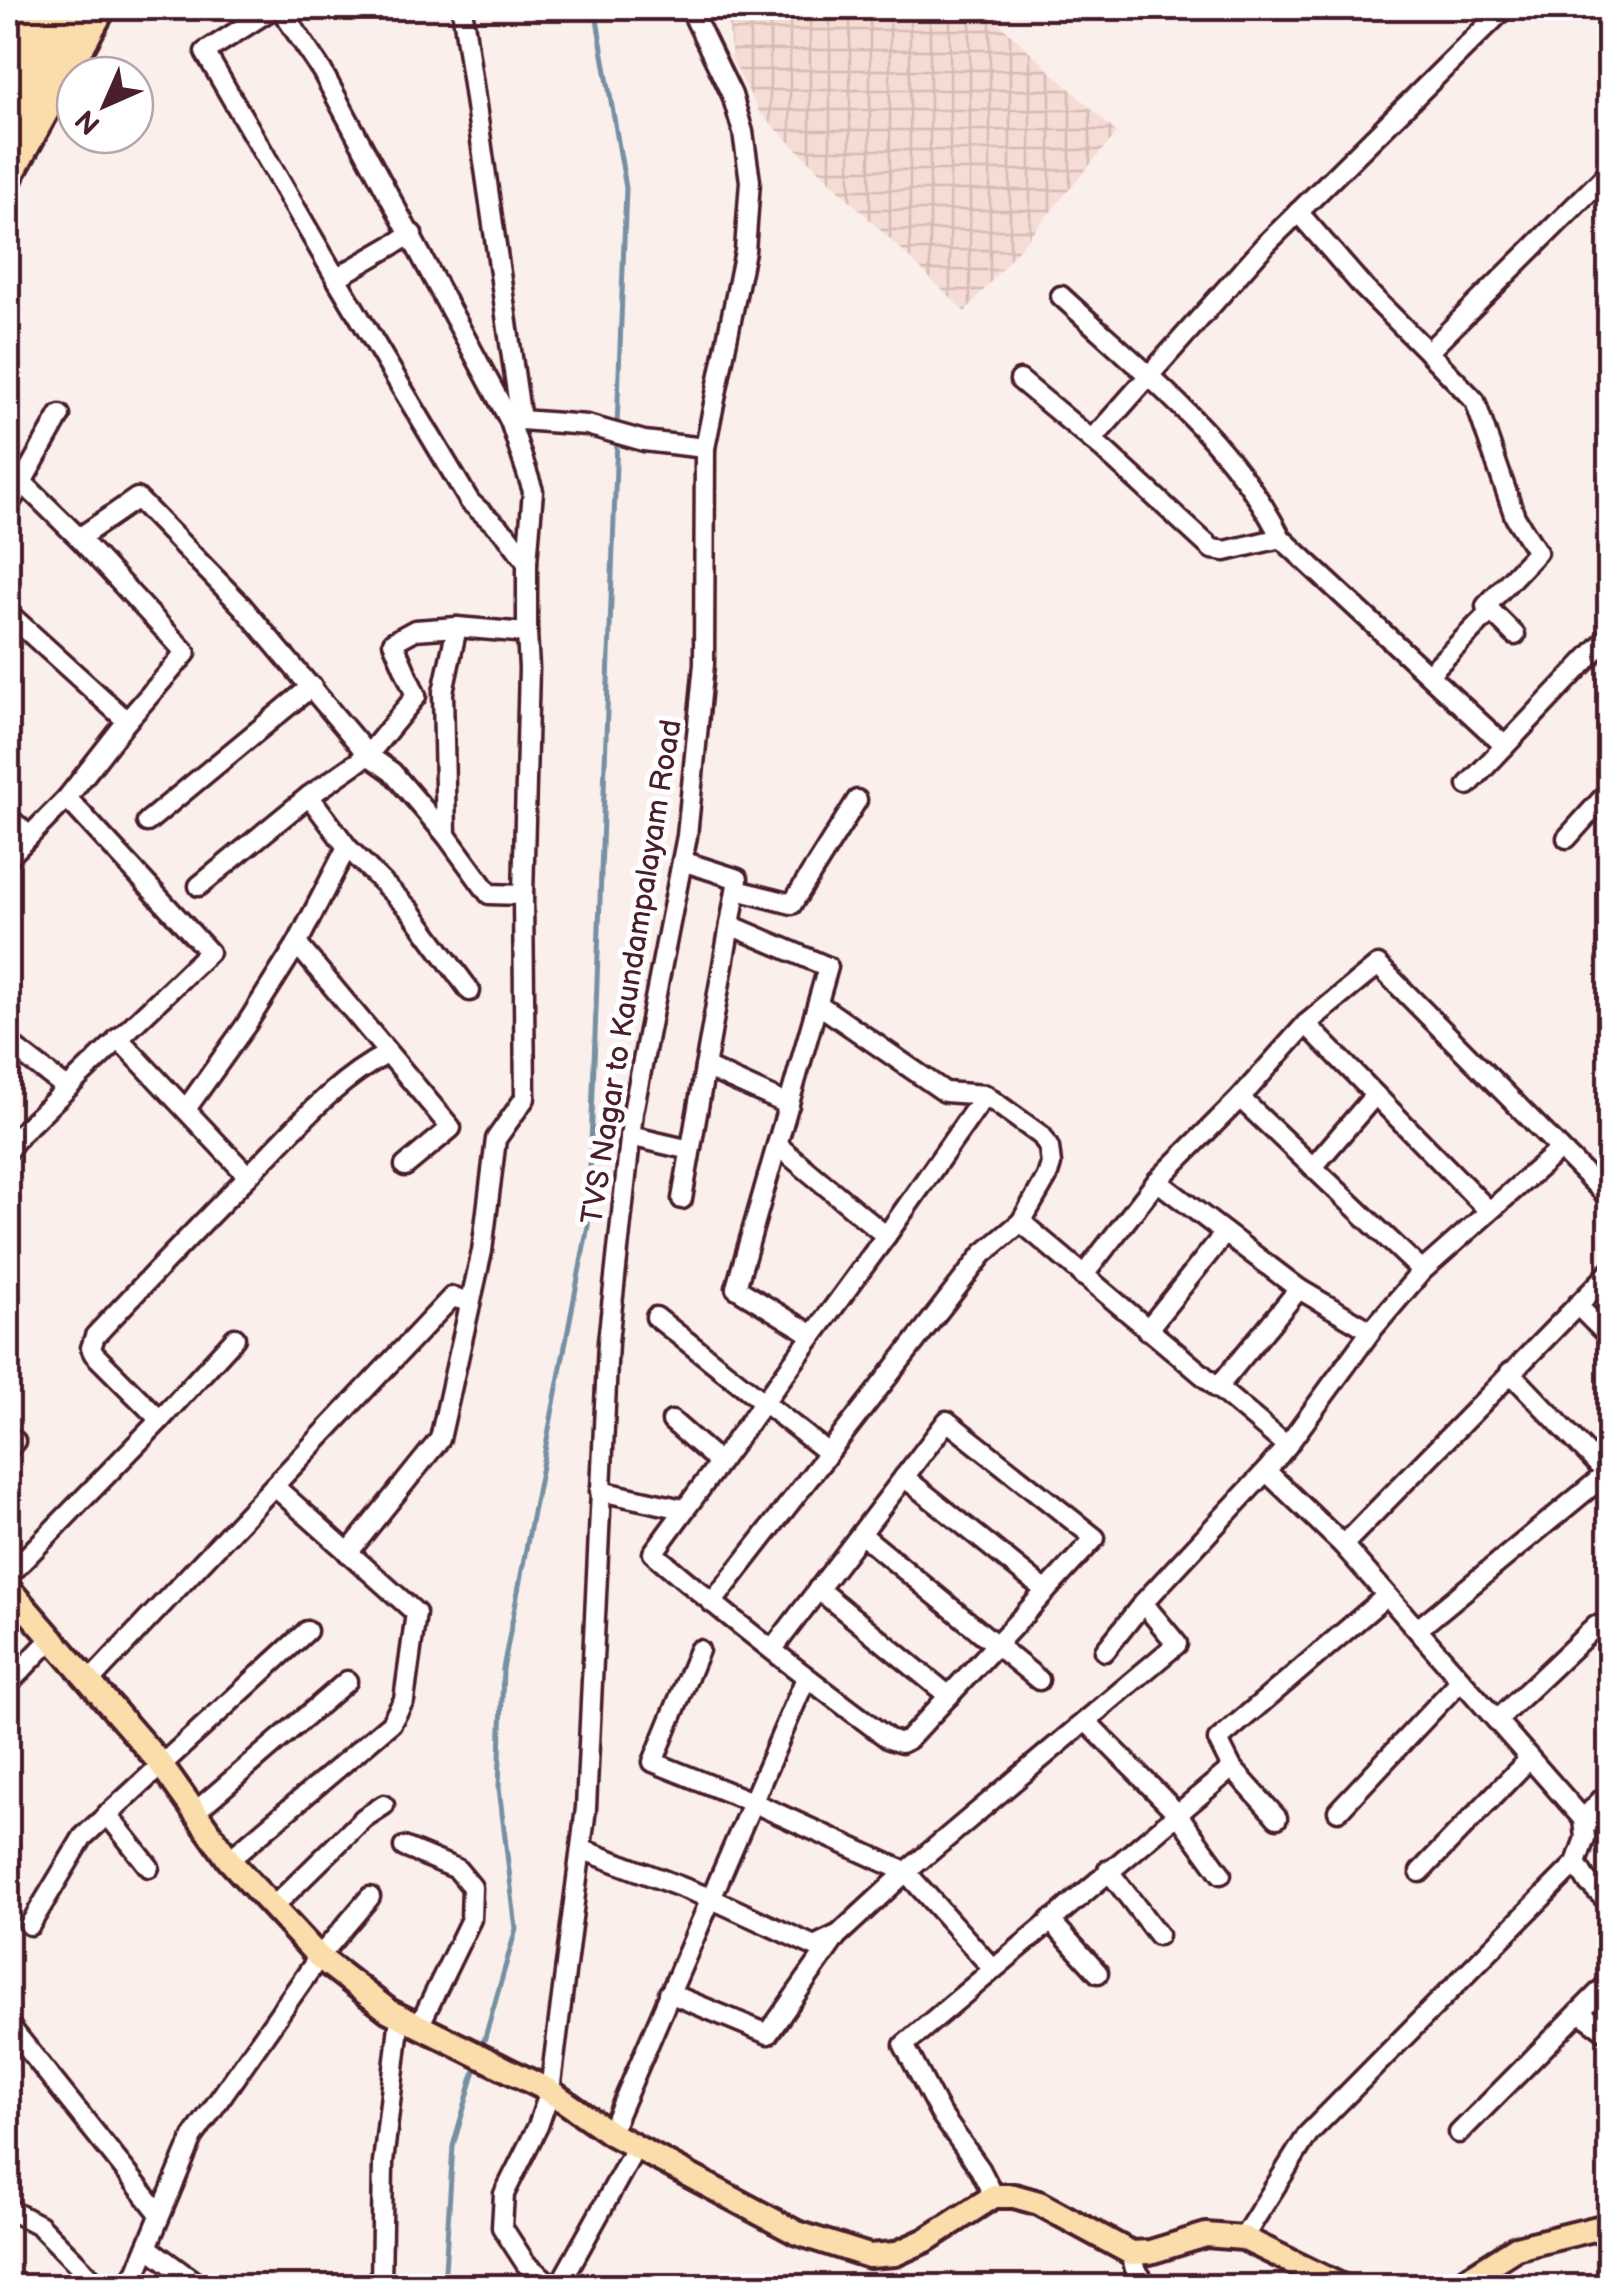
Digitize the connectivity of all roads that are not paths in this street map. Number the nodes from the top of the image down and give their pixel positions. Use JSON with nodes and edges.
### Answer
{"nodes":[{"id":1,"x":41,"y":8,"type":"edge"},
{"id":2,"x":59,"y":8,"type":"edge"},
{"id":3,"x":83,"y":8,"type":"edge"},
{"id":4,"x":104,"y":8,"type":"edge"},
{"id":5,"x":277,"y":8,"type":"edge"},
{"id":6,"x":462,"y":8,"type":"edge"},
{"id":7,"x":690,"y":8,"type":"edge"},
{"id":8,"x":1505,"y":8,"type":"edge"},
{"id":9,"x":8,"y":64,"type":"edge"},
{"id":10,"x":8,"y":95,"type":"edge"},
{"id":11,"x":8,"y":138,"type":"edge"},
{"id":12,"x":1610,"y":172,"type":"edge"},
{"id":13,"x":8,"y":182,"type":"edge"},
{"id":14,"x":1298,"y":212,"type":"junction"},
{"id":15,"x":412,"y":234,"type":"junction"},
{"id":16,"x":336,"y":278,"type":"junction"},
{"id":17,"x":1060,"y":296,"type":"dead end"},
{"id":18,"x":1428,"y":352,"type":"junction"},
{"id":19,"x":1148,"y":376,"type":"junction"},
{"id":20,"x":1020,"y":380,"type":"dead end"},
{"id":21,"x":60,"y":415,"type":"dead end"},
{"id":22,"x":516,"y":420,"type":"junction"},
{"id":23,"x":1092,"y":440,"type":"junction"},
{"id":24,"x":705,"y":448,"type":"junction"},
{"id":25,"x":22,"y":482,"type":"junction"},
{"id":26,"x":8,"y":507,"type":"edge"},
{"id":27,"x":80,"y":538,"type":"junction"},
{"id":28,"x":1281,"y":538,"type":"junction"},
{"id":29,"x":526,"y":562,"type":"junction"},
{"id":30,"x":1492,"y":611,"type":"junction"},
{"id":31,"x":8,"y":613,"type":"edge"},
{"id":32,"x":457,"y":628,"type":"junction"},
{"id":33,"x":526,"y":634,"type":"junction"},
{"id":34,"x":1514,"y":635,"type":"dead end"},
{"id":35,"x":1610,"y":635,"type":"edge"},
{"id":36,"x":1429,"y":674,"type":"junction"},
{"id":37,"x":312,"y":686,"type":"junction"},
{"id":38,"x":128,"y":722,"type":"junction"},
{"id":39,"x":1506,"y":746,"type":"junction"},
{"id":40,"x":368,"y":756,"type":"junction"},
{"id":41,"x":1468,"y":786,"type":"dead end"},
{"id":42,"x":1610,"y":790,"type":"edge"},
{"id":43,"x":308,"y":796,"type":"junction"},
{"id":44,"x":67,"y":798,"type":"junction"},
{"id":45,"x":857,"y":800,"type":"dead end"},
{"id":46,"x":8,"y":817,"type":"edge"},
{"id":47,"x":148,"y":822,"type":"dead end"},
{"id":48,"x":446,"y":835,"type":"junction"},
{"id":49,"x":28,"y":836,"type":"junction"},
{"id":50,"x":1567,"y":838,"type":"dead end"},
{"id":51,"x":346,"y":847,"type":"junction"},
{"id":52,"x":8,"y":858,"type":"edge"},
{"id":53,"x":682,"y":861,"type":"junction"},
{"id":54,"x":200,"y":886,"type":"dead end"},
{"id":55,"x":736,"y":890,"type":"junction"},
{"id":56,"x":523,"y":896,"type":"junction"},
{"id":57,"x":730,"y":925,"type":"junction"},
{"id":58,"x":297,"y":944,"type":"junction"},
{"id":59,"x":470,"y":991,"type":"dead end"},
{"id":60,"x":818,"y":1004,"type":"junction"},
{"id":61,"x":1306,"y":1024,"type":"junction"},
{"id":62,"x":118,"y":1038,"type":"junction"},
{"id":63,"x":8,"y":1043,"type":"edge"},
{"id":64,"x":387,"y":1054,"type":"junction"},
{"id":65,"x":705,"y":1066,"type":"junction"},
{"id":66,"x":67,"y":1088,"type":"junction"},
{"id":67,"x":985,"y":1096,"type":"junction"},
{"id":68,"x":1375,"y":1096,"type":"junction"},
{"id":69,"x":1240,"y":1098,"type":"junction"},
{"id":70,"x":789,"y":1105,"type":"junction"},
{"id":71,"x":186,"y":1109,"type":"junction"},
{"id":72,"x":14,"y":1127,"type":"edge"},
{"id":73,"x":630,"y":1136,"type":"junction"},
{"id":74,"x":777,"y":1145,"type":"junction"},
{"id":75,"x":1560,"y":1149,"type":"junction"},
{"id":76,"x":8,"y":1150,"type":"edge"},
{"id":77,"x":690,"y":1150,"type":"junction"},
{"id":78,"x":405,"y":1166,"type":"dead end"},
{"id":79,"x":1313,"y":1167,"type":"junction"},
{"id":80,"x":248,"y":1176,"type":"junction"},
{"id":81,"x":1157,"y":1181,"type":"junction"},
{"id":82,"x":682,"y":1198,"type":"dead end"},
{"id":83,"x":1610,"y":1199,"type":"edge"},
{"id":84,"x":1488,"y":1210,"type":"junction"},
{"id":85,"x":1021,"y":1222,"type":"junction"},
{"id":86,"x":1225,"y":1233,"type":"junction"},
{"id":87,"x":886,"y":1236,"type":"junction"},
{"id":88,"x":1422,"y":1272,"type":"junction"},
{"id":89,"x":1610,"y":1272,"type":"edge"},
{"id":90,"x":1083,"y":1276,"type":"junction"},
{"id":91,"x":1298,"y":1288,"type":"junction"},
{"id":92,"x":470,"y":1302,"type":"junction"},
{"id":93,"x":1577,"y":1305,"type":"junction"},
{"id":94,"x":656,"y":1317,"type":"dead end"},
{"id":95,"x":1147,"y":1330,"type":"junction"},
{"id":96,"x":1371,"y":1331,"type":"junction"},
{"id":97,"x":813,"y":1334,"type":"junction"},
{"id":98,"x":235,"y":1338,"type":"dead end"},
{"id":99,"x":1610,"y":1338,"type":"edge"},
{"id":100,"x":1510,"y":1372,"type":"junction"},
{"id":101,"x":1216,"y":1388,"type":"junction"},
{"id":102,"x":763,"y":1402,"type":"junction"},
{"id":103,"x":160,"y":1420,"type":"junction"},
{"id":104,"x":672,"y":1421,"type":"dead end"},
{"id":105,"x":1287,"y":1446,"type":"junction"},
{"id":106,"x":828,"y":1453,"type":"junction"},
{"id":107,"x":718,"y":1462,"type":"junction"},
{"id":108,"x":1266,"y":1470,"type":"junction"},
{"id":109,"x":1608,"y":1476,"type":"edge"},
{"id":110,"x":904,"y":1478,"type":"junction"},
{"id":111,"x":274,"y":1486,"type":"junction"},
{"id":112,"x":600,"y":1491,"type":"junction"},
{"id":113,"x":683,"y":1509,"type":"junction"},
{"id":114,"x":861,"y":1534,"type":"junction"},
{"id":115,"x":1343,"y":1544,"type":"junction"},
{"id":116,"x":348,"y":1552,"type":"junction"},
{"id":117,"x":8,"y":1576,"type":"edge"},
{"id":118,"x":8,"y":1588,"type":"edge"},
{"id":119,"x":818,"y":1589,"type":"junction"},
{"id":120,"x":1046,"y":1591,"type":"junction"},
{"id":121,"x":1386,"y":1597,"type":"junction"},
{"id":122,"x":712,"y":1603,"type":"junction"},
{"id":123,"x":1143,"y":1604,"type":"junction"},
{"id":124,"x":1596,"y":1626,"type":"dead end"},
{"id":125,"x":1418,"y":1628,"type":"junction"},
{"id":126,"x":307,"y":1631,"type":"dead end"},
{"id":127,"x":52,"y":1639,"type":"junction"},
{"id":128,"x":996,"y":1644,"type":"junction"},
{"id":129,"x":700,"y":1650,"type":"dead end"},
{"id":130,"x":772,"y":1650,"type":"junction"},
{"id":131,"x":1105,"y":1651,"type":"dead end"},
{"id":132,"x":806,"y":1678,"type":"junction"},
{"id":133,"x":1039,"y":1680,"type":"dead end"},
{"id":134,"x":1461,"y":1680,"type":"junction"},
{"id":135,"x":347,"y":1681,"type":"dead end"},
{"id":136,"x":89,"y":1682,"type":"junction"},
{"id":137,"x":8,"y":1684,"type":"edge"},
{"id":138,"x":948,"y":1696,"type":"junction"},
{"id":139,"x":1086,"y":1720,"type":"junction"},
{"id":140,"x":1497,"y":1720,"type":"junction"},
{"id":141,"x":1529,"y":1759,"type":"junction"},
{"id":142,"x":160,"y":1763,"type":"junction"},
{"id":143,"x":1232,"y":1768,"type":"junction"},
{"id":144,"x":1610,"y":1791,"type":"edge"},
{"id":145,"x":752,"y":1802,"type":"junction"},
{"id":146,"x":384,"y":1804,"type":"dead end"},
{"id":147,"x":1338,"y":1811,"type":"dead end"},
{"id":148,"x":194,"y":1812,"type":"junction"},
{"id":149,"x":1176,"y":1812,"type":"junction"},
{"id":150,"x":107,"y":1814,"type":"junction"},
{"id":151,"x":1277,"y":1818,"type":"dead end"},
{"id":152,"x":1583,"y":1819,"type":"junction"},
{"id":153,"x":1610,"y":1830,"type":"edge"},
{"id":154,"x":404,"y":1848,"type":"dead end"},
{"id":155,"x":581,"y":1849,"type":"junction"},
{"id":156,"x":229,"y":1860,"type":"junction"},
{"id":157,"x":1576,"y":1863,"type":"junction"},
{"id":158,"x":149,"y":1868,"type":"dead end"},
{"id":159,"x":1108,"y":1870,"type":"junction"},
{"id":160,"x":906,"y":1872,"type":"junction"},
{"id":161,"x":1420,"y":1872,"type":"dead end"},
{"id":162,"x":1221,"y":1874,"type":"dead end"},
{"id":163,"x":370,"y":1897,"type":"dead end"},
{"id":164,"x":710,"y":1898,"type":"junction"},
{"id":165,"x":1610,"y":1904,"type":"edge"},
{"id":166,"x":273,"y":1908,"type":"junction"},
{"id":167,"x":1050,"y":1920,"type":"junction"},
{"id":168,"x":30,"y":1925,"type":"dead end"},
{"id":169,"x":839,"y":1934,"type":"junction"},
{"id":170,"x":1158,"y":1935,"type":"dead end"},
{"id":171,"x":320,"y":1958,"type":"junction"},
{"id":172,"x":992,"y":1969,"type":"junction"},
{"id":173,"x":1098,"y":1973,"type":"dead end"},
{"id":174,"x":1610,"y":1981,"type":"edge"},
{"id":175,"x":670,"y":1994,"type":"junction"},
{"id":176,"x":1579,"y":2012,"type":"junction"},
{"id":177,"x":8,"y":2024,"type":"edge"},
{"id":178,"x":419,"y":2026,"type":"junction"},
{"id":179,"x":1610,"y":2034,"type":"edge"},
{"id":180,"x":550,"y":2091,"type":"junction"},
{"id":181,"x":1459,"y":2132,"type":"dead end"},
{"id":182,"x":610,"y":2133,"type":"junction"},
{"id":183,"x":636,"y":2147,"type":"junction"},
{"id":184,"x":994,"y":2196,"type":"junction"},
{"id":185,"x":8,"y":2209,"type":"edge"},
{"id":186,"x":160,"y":2214,"type":"junction"},
{"id":187,"x":1610,"y":2226,"type":"edge"},
{"id":188,"x":1243,"y":2238,"type":"junction"},
{"id":189,"x":146,"y":2247,"type":"junction"},
{"id":190,"x":1131,"y":2253,"type":"junction"},
{"id":191,"x":100,"y":2286,"type":"edge"},
{"id":192,"x":127,"y":2286,"type":"edge"},
{"id":193,"x":200,"y":2286,"type":"edge"},
{"id":194,"x":381,"y":2286,"type":"edge"},
{"id":195,"x":556,"y":2286,"type":"edge"},
{"id":196,"x":1148,"y":2286,"type":"edge"},
{"id":197,"x":1341,"y":2286,"type":"edge"},
{"id":198,"x":1456,"y":2286,"type":"edge"}],
"edges":[{"from":1,"to":9,"type":"main road"},
{"from":2,"to":10,"type":"highway"},
{"from":3,"to":11,"type":"highway"},
{"from":4,"to":13,"type":"main road"},
{"from":5,"to":15,"type":"street"},
{"from":5,"to":16,"type":"street"},
{"from":6,"to":22,"type":"street"},
{"from":7,"to":24,"type":"street","name":"TVS Nagar to Kaundampalayam Road"},
{"from":8,"to":14,"type":"street"},
{"from":12,"to":18,"type":"street"},
{"from":14,"to":18,"type":"street"},
{"from":14,"to":19,"type":"street"},
{"from":15,"to":16,"type":"street"},
{"from":15,"to":22,"type":"street"},
{"from":16,"to":29,"type":"street"},
{"from":17,"to":19,"type":"street"},
{"from":18,"to":30,"type":"street"},
{"from":19,"to":23,"type":"street"},
{"from":19,"to":28,"type":"street"},
{"from":20,"to":23,"type":"street"},
{"from":21,"to":25,"type":"street"},
{"from":22,"to":24,"type":"street"},
{"from":22,"to":29,"type":"street"},
{"from":23,"to":28,"type":"street"},
{"from":24,"to":53,"type":"street","name":"TVS Nagar to Kaundampalayam Road"},
{"from":25,"to":26,"type":"street"},
{"from":25,"to":27,"type":"street"},
{"from":27,"to":37,"type":"street"},
{"from":27,"to":38,"type":"street"},
{"from":28,"to":36,"type":"street"},
{"from":29,"to":33,"type":"street"},
{"from":30,"to":34,"type":"street"},
{"from":30,"to":36,"type":"street"},
{"from":31,"to":38,"type":"street"},
{"from":32,"to":33,"type":"street"},
{"from":32,"to":40,"type":"street"},
{"from":32,"to":48,"type":"street"},
{"from":33,"to":56,"type":"street"},
{"from":35,"to":39,"type":"street"},
{"from":36,"to":39,"type":"street"},
{"from":37,"to":40,"type":"street"},
{"from":37,"to":47,"type":"street"},
{"from":38,"to":44,"type":"street"},
{"from":39,"to":41,"type":"street"},
{"from":40,"to":43,"type":"street"},
{"from":40,"to":48,"type":"street"},
{"from":42,"to":50,"type":"street"},
{"from":43,"to":51,"type":"street"},
{"from":43,"to":54,"type":"street"},
{"from":44,"to":49,"type":"street"},
{"from":44,"to":62,"type":"street"},
{"from":45,"to":55,"type":"street"},
{"from":46,"to":49,"type":"street"},
{"from":48,"to":56,"type":"street"},
{"from":49,"to":52,"type":"street"},
{"from":51,"to":58,"type":"street"},
{"from":51,"to":59,"type":"street"},
{"from":53,"to":55,"type":"street"},
{"from":53,"to":73,"type":"street","name":"TVS Nagar to Kaundampalayam Road"},
{"from":55,"to":57,"type":"street"},
{"from":56,"to":92,"type":"street"},
{"from":57,"to":60,"type":"street"},
{"from":57,"to":65,"type":"street"},
{"from":58,"to":64,"type":"street"},
{"from":58,"to":71,"type":"street"},
{"from":60,"to":67,"type":"street"},
{"from":60,"to":70,"type":"street"},
{"from":61,"to":68,"type":"street"},
{"from":61,"to":69,"type":"street"},
{"from":61,"to":75,"type":"street"},
{"from":62,"to":66,"type":"street"},
{"from":62,"to":71,"type":"street"},
{"from":63,"to":66,"type":"street"},
{"from":64,"to":78,"type":"street"},
{"from":64,"to":80,"type":"street"},
{"from":65,"to":70,"type":"street"},
{"from":65,"to":77,"type":"street"},
{"from":66,"to":72,"type":"street"},
{"from":67,"to":85,"type":"street"},
{"from":67,"to":87,"type":"street"},
{"from":68,"to":79,"type":"street"},
{"from":68,"to":84,"type":"street"},
{"from":69,"to":79,"type":"street"},
{"from":69,"to":81,"type":"street"},
{"from":70,"to":74,"type":"street"},
{"from":71,"to":80,"type":"street"},
{"from":72,"to":76,"type":"street"},
{"from":73,"to":77,"type":"street"},
{"from":73,"to":112,"type":"street","name":"TVS Nagar to Kaundampalayam Road"},
{"from":74,"to":87,"type":"street"},
{"from":74,"to":97,"type":"street"},
{"from":75,"to":83,"type":"street"},
{"from":75,"to":84,"type":"street"},
{"from":77,"to":82,"type":"street"},
{"from":79,"to":88,"type":"street"},
{"from":80,"to":103,"type":"street"},
{"from":81,"to":86,"type":"street"},
{"from":81,"to":90,"type":"street"},
{"from":84,"to":88,"type":"street"},
{"from":85,"to":90,"type":"street"},
{"from":85,"to":106,"type":"street"},
{"from":86,"to":91,"type":"street"},
{"from":86,"to":95,"type":"street"},
{"from":87,"to":97,"type":"street"},
{"from":88,"to":96,"type":"street"},
{"from":89,"to":93,"type":"street"},
{"from":90,"to":95,"type":"street"},
{"from":91,"to":96,"type":"street"},
{"from":91,"to":101,"type":"street"},
{"from":92,"to":111,"type":"street"},
{"from":92,"to":116,"type":"street"},
{"from":93,"to":99,"type":"street"},
{"from":93,"to":100,"type":"street"},
{"from":94,"to":102,"type":"street"},
{"from":95,"to":101,"type":"street"},
{"from":96,"to":105,"type":"street"},
{"from":97,"to":102,"type":"street"},
{"from":98,"to":103,"type":"street"},
{"from":100,"to":109,"type":"street"},
{"from":100,"to":115,"type":"street"},
{"from":101,"to":105,"type":"street"},
{"from":102,"to":106,"type":"street"},
{"from":102,"to":107,"type":"street"},
{"from":103,"to":117,"type":"street"},
{"from":104,"to":107,"type":"street"},
{"from":105,"to":108,"type":"street"},
{"from":106,"to":122,"type":"street"},
{"from":107,"to":113,"type":"street"},
{"from":108,"to":115,"type":"street"},
{"from":108,"to":123,"type":"street"},
{"from":109,"to":125,"type":"street"},
{"from":110,"to":114,"type":"street"},
{"from":110,"to":120,"type":"street"},
{"from":110,"to":120,"type":"street"},
{"from":111,"to":116,"type":"street"},
{"from":111,"to":136,"type":"street"},
{"from":112,"to":113,"type":"street"},
{"from":112,"to":155,"type":"street","name":"TVS Nagar to Kaundampalayam Road"},
{"from":113,"to":122,"type":"street"},
{"from":114,"to":119,"type":"street"},
{"from":114,"to":128,"type":"street"},
{"from":115,"to":121,"type":"street"},
{"from":116,"to":156,"type":"street"},
{"from":118,"to":127,"type":"main road"},
{"from":119,"to":130,"type":"street"},
{"from":119,"to":138,"type":"street"},
{"from":120,"to":128,"type":"street"},
{"from":121,"to":125,"type":"street"},
{"from":121,"to":143,"type":"street"},
{"from":122,"to":130,"type":"street"},
{"from":123,"to":131,"type":"street"},
{"from":123,"to":139,"type":"street"},
{"from":124,"to":140,"type":"street"},
{"from":125,"to":134,"type":"street"},
{"from":126,"to":142,"type":"street"},
{"from":127,"to":136,"type":"main road"},
{"from":127,"to":137,"type":"street"},
{"from":128,"to":133,"type":"street"},
{"from":128,"to":138,"type":"street"},
{"from":129,"to":145,"type":"street"},
{"from":130,"to":132,"type":"street"},
{"from":132,"to":138,"type":"street"},
{"from":132,"to":145,"type":"street"},
{"from":134,"to":140,"type":"street"},
{"from":134,"to":147,"type":"street"},
{"from":135,"to":148,"type":"street"},
{"from":136,"to":142,"type":"main road"},
{"from":139,"to":149,"type":"street"},
{"from":139,"to":160,"type":"street"},
{"from":140,"to":141,"type":"street"},
{"from":141,"to":152,"type":"street"},
{"from":141,"to":161,"type":"street"},
{"from":142,"to":148,"type":"main road"},
{"from":142,"to":150,"type":"street"},
{"from":143,"to":149,"type":"street"},
{"from":143,"to":151,"type":"street"},
{"from":144,"to":152,"type":"street"},
{"from":145,"to":160,"type":"street"},
{"from":145,"to":164,"type":"street"},
{"from":146,"to":166,"type":"street"},
{"from":148,"to":156,"type":"main road"},
{"from":149,"to":159,"type":"street"},
{"from":149,"to":162,"type":"street"},
{"from":150,"to":158,"type":"street"},
{"from":150,"to":168,"type":"street"},
{"from":152,"to":153,"type":"street"},
{"from":152,"to":157,"type":"street"},
{"from":154,"to":178,"type":"street"},
{"from":155,"to":164,"type":"street"},
{"from":155,"to":180,"type":"street","name":"TVS Nagar to Kaundampalayam Road"},
{"from":156,"to":166,"type":"main road"},
{"from":157,"to":165,"type":"street"},
{"from":157,"to":188,"type":"street"},
{"from":159,"to":167,"type":"street"},
{"from":159,"to":170,"type":"street"},
{"from":160,"to":169,"type":"street"},
{"from":160,"to":172,"type":"street"},
{"from":163,"to":171,"type":"street"},
{"from":164,"to":169,"type":"street"},
{"from":164,"to":175,"type":"street"},
{"from":166,"to":171,"type":"main road"},
{"from":167,"to":172,"type":"street"},
{"from":167,"to":173,"type":"street"},
{"from":169,"to":175,"type":"street"},
{"from":171,"to":178,"type":"main road"},
{"from":171,"to":186,"type":"street"},
{"from":172,"to":184,"type":"street"},
{"from":174,"to":176,"type":"street"},
{"from":175,"to":182,"type":"street"},
{"from":176,"to":179,"type":"street"},
{"from":176,"to":181,"type":"street"},
{"from":177,"to":186,"type":"street"},
{"from":178,"to":180,"type":"main road"},
{"from":178,"to":194,"type":"street"},
{"from":180,"to":182,"type":"main road"},
{"from":180,"to":195,"type":"street","name":"TVS Nagar to Kaundampalayam Road"},
{"from":182,"to":183,"type":"main road"},
{"from":183,"to":184,"type":"main road"},
{"from":183,"to":195,"type":"street"},
{"from":184,"to":190,"type":"main road"},
{"from":185,"to":191,"type":"street"},
{"from":186,"to":189,"type":"street"},
{"from":187,"to":198,"type":"main road"},
{"from":188,"to":190,"type":"main road"},
{"from":188,"to":197,"type":"main road"},
{"from":189,"to":192,"type":"street"},
{"from":189,"to":193,"type":"street"},
{"from":190,"to":196,"type":"street"}]}
